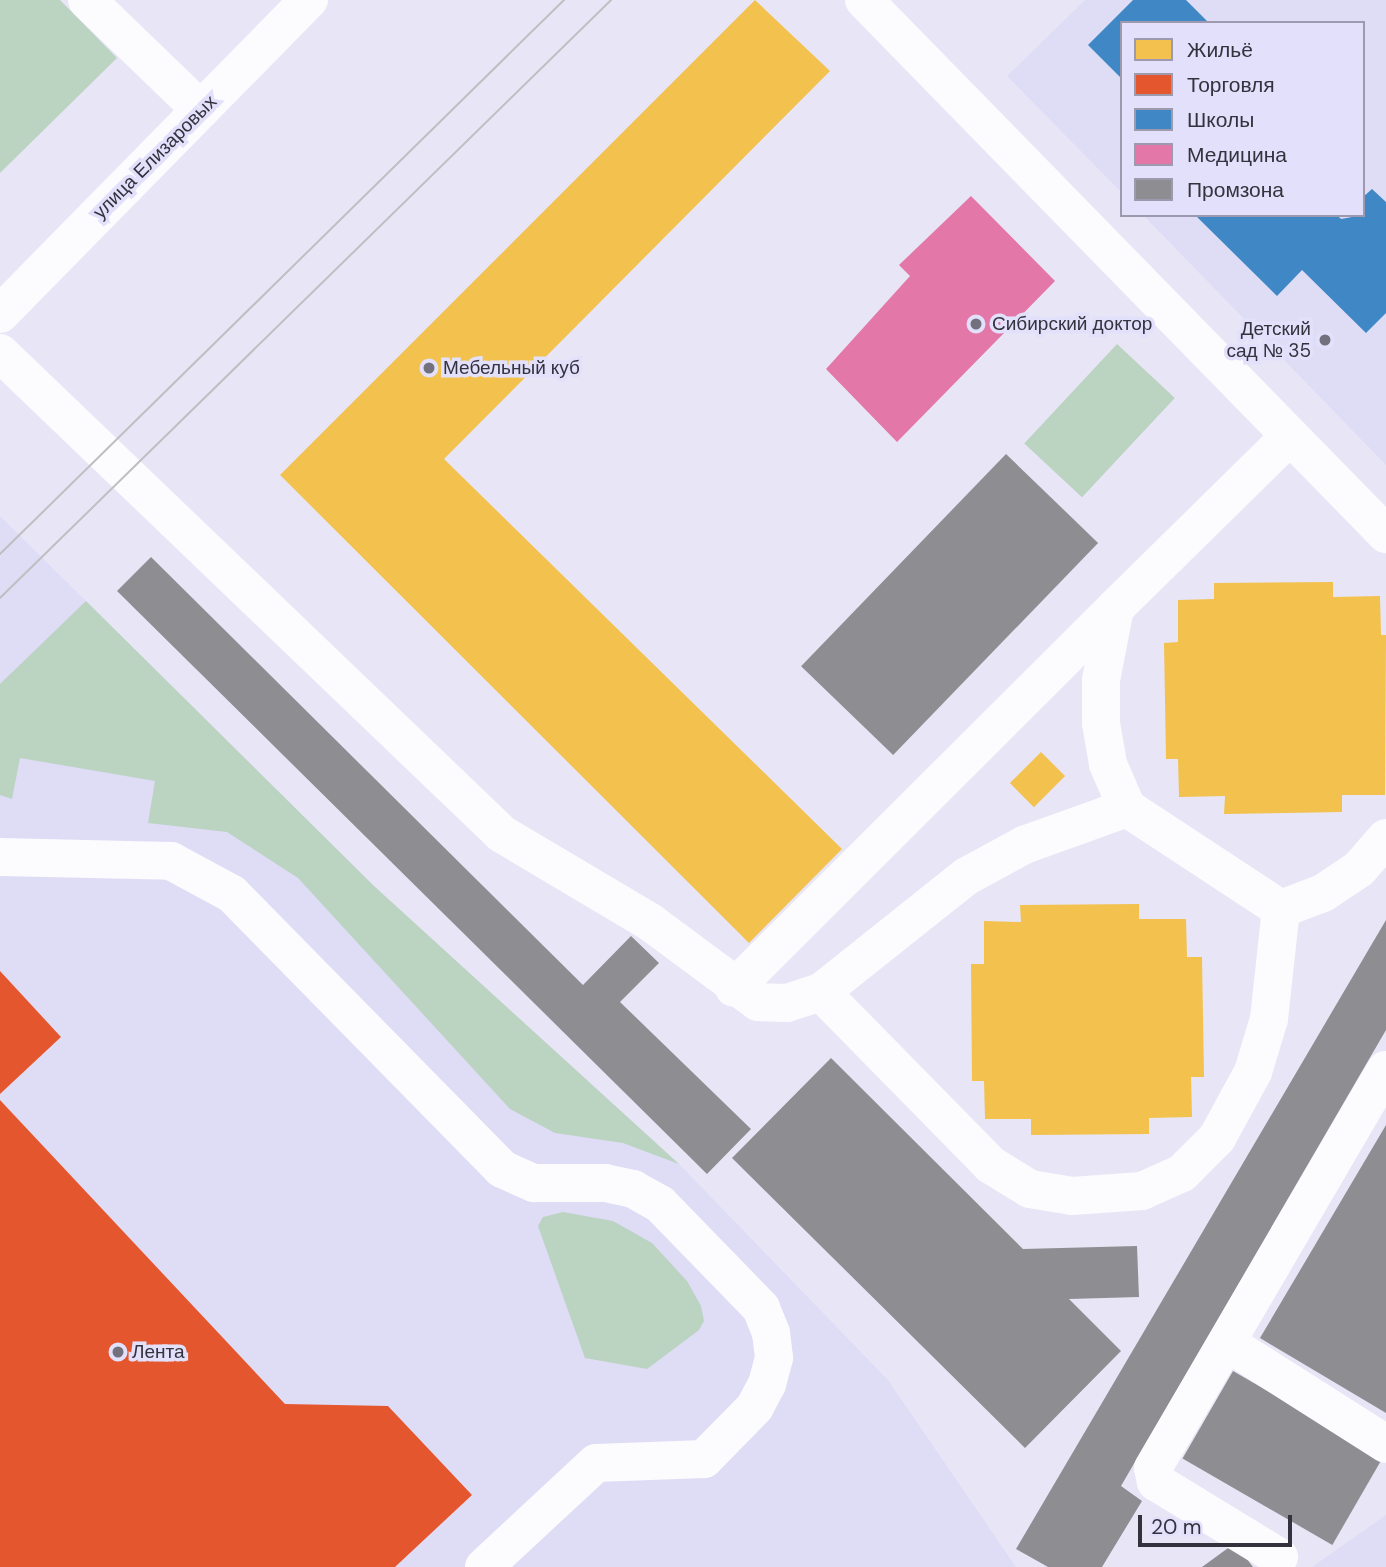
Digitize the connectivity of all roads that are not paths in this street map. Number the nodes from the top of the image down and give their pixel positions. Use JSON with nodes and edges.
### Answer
{"nodes":[{"id":1,"x":87,"y":0,"type":"edge"},
{"id":2,"x":309,"y":0,"type":"edge"},
{"id":3,"x":864,"y":0,"type":"edge"},
{"id":4,"x":201,"y":110,"type":"junction"},
{"id":5,"x":0,"y":314,"type":"edge"},
{"id":6,"x":0,"y":353,"type":"edge"},
{"id":7,"x":1289,"y":437,"type":"junction"},
{"id":8,"x":1386,"y":534,"type":"edge"},
{"id":9,"x":1115,"y":608,"type":"junction"},
{"id":10,"x":1127,"y":808,"type":"junction"},
{"id":11,"x":1386,"y":838,"type":"edge"},
{"id":12,"x":0,"y":857,"type":"edge"},
{"id":13,"x":1281,"y":909,"type":"junction"},
{"id":14,"x":734,"y":988,"type":"junction"},
{"id":15,"x":821,"y":992,"type":"junction"},
{"id":16,"x":1386,"y":1070,"type":"edge"},
{"id":17,"x":1227,"y":1343,"type":"junction"},
{"id":18,"x":1386,"y":1444,"type":"edge"},
{"id":19,"x":1279,"y":1557,"type":"dead end"},
{"id":20,"x":484,"y":1567,"type":"edge"}],
"edges":[{"from":1,"to":4,"type":"main road"},
{"from":2,"to":4,"type":"main road","name":"улица Елизаровых"},
{"from":3,"to":7,"type":"main road"},
{"from":4,"to":5,"type":"main road","name":"улица Елизаровых"},
{"from":6,"to":14,"type":"main road"},
{"from":7,"to":8,"type":"main road"},
{"from":7,"to":9,"type":"main road"},
{"from":9,"to":10,"type":"main road"},
{"from":9,"to":14,"type":"main road"},
{"from":10,"to":13,"type":"main road"},
{"from":10,"to":15,"type":"main road"},
{"from":11,"to":13,"type":"main road"},
{"from":12,"to":20,"type":"main road"},
{"from":13,"to":15,"type":"main road"},
{"from":14,"to":15,"type":"main road"},
{"from":16,"to":17,"type":"main road"},
{"from":17,"to":18,"type":"main road"},
{"from":17,"to":19,"type":"main road"}]}
